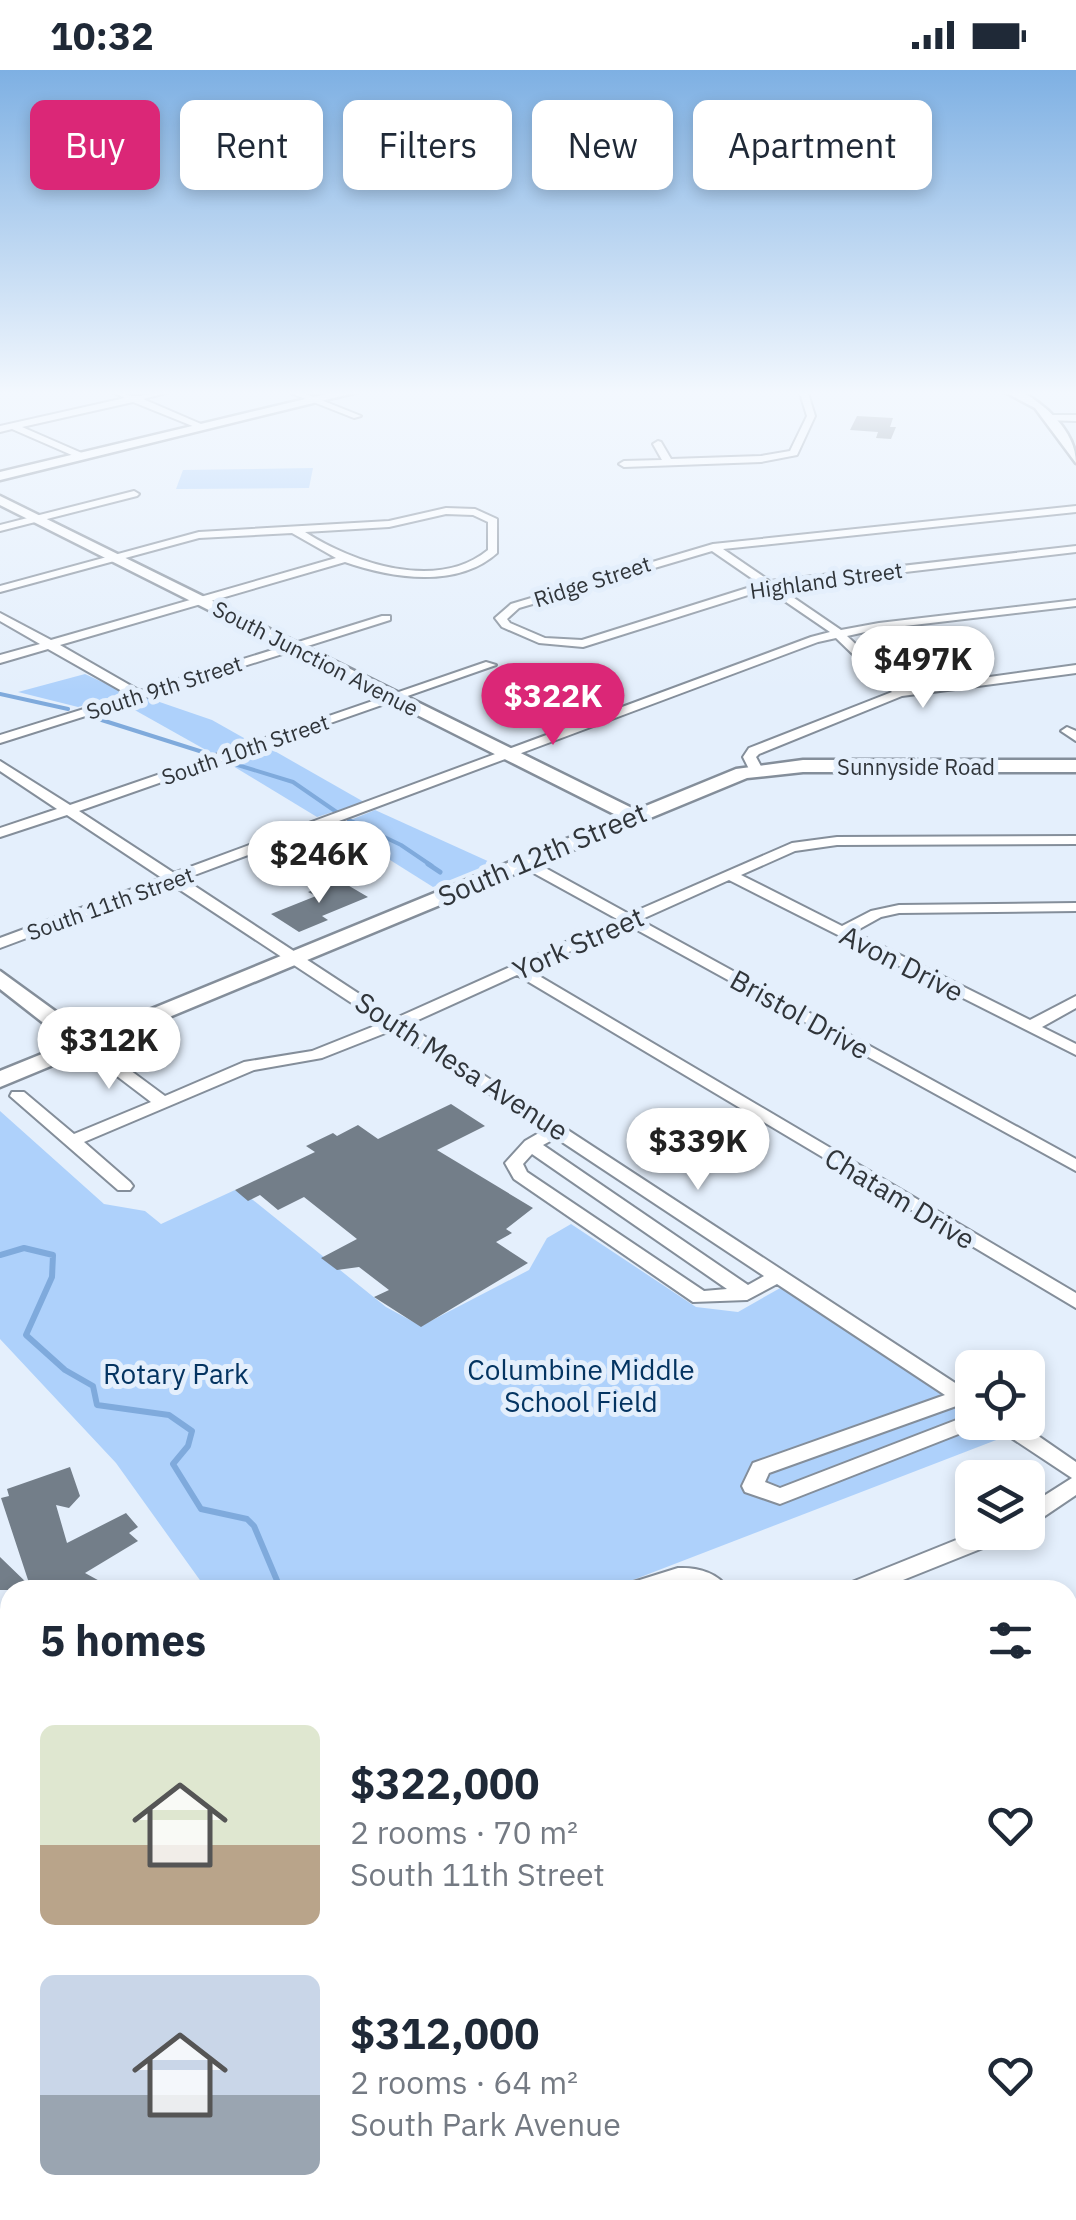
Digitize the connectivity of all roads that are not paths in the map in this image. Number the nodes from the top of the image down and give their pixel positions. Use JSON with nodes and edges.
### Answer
{"nodes":[{"id":1,"x":134,"y":494,"type":"dead end"},
{"id":2,"x":0,"y":500,"type":"edge"},
{"id":3,"x":1076,"y":509,"type":"edge"},
{"id":4,"x":37,"y":518,"type":"junction"},
{"id":5,"x":0,"y":528,"type":"edge"},
{"id":6,"x":292,"y":528,"type":"junction"},
{"id":7,"x":712,"y":547,"type":"junction"},
{"id":8,"x":1076,"y":548,"type":"edge"},
{"id":9,"x":116,"y":558,"type":"junction"},
{"id":10,"x":347,"y":558,"type":"junction"},
{"id":11,"x":767,"y":585,"type":"junction"},
{"id":12,"x":0,"y":590,"type":"edge"},
{"id":13,"x":200,"y":600,"type":"junction"},
{"id":14,"x":1076,"y":603,"type":"edge"},
{"id":15,"x":0,"y":616,"type":"edge"},
{"id":16,"x":386,"y":618,"type":"dead end"},
{"id":17,"x":838,"y":634,"type":"junction"},
{"id":18,"x":525,"y":635,"type":"joint"},
{"id":19,"x":50,"y":644,"type":"junction"},
{"id":20,"x":292,"y":646,"type":"junction"},
{"id":21,"x":0,"y":659,"type":"edge"},
{"id":22,"x":490,"y":665,"type":"dead end"},
{"id":23,"x":1076,"y":669,"type":"edge"},
{"id":24,"x":900,"y":693,"type":"junction"},
{"id":25,"x":138,"y":695,"type":"junction"},
{"id":26,"x":395,"y":697,"type":"junction"},
{"id":27,"x":0,"y":740,"type":"edge"},
{"id":28,"x":508,"y":753,"type":"junction"},
{"id":29,"x":0,"y":765,"type":"edge"},
{"id":30,"x":1076,"y":766,"type":"edge"},
{"id":31,"x":756,"y":770,"type":"junction"},
{"id":32,"x":68,"y":810,"type":"junction"},
{"id":33,"x":633,"y":816,"type":"junction"},
{"id":34,"x":0,"y":833,"type":"edge"},
{"id":35,"x":1076,"y":840,"type":"edge"},
{"id":36,"x":524,"y":862,"type":"junction"},
{"id":37,"x":729,"y":875,"type":"junction"},
{"id":38,"x":172,"y":880,"type":"junction"},
{"id":39,"x":1076,"y":907,"type":"edge"},
{"id":40,"x":629,"y":920,"type":"junction"},
{"id":41,"x":842,"y":932,"type":"junction"},
{"id":42,"x":0,"y":944,"type":"edge"},
{"id":43,"x":292,"y":958,"type":"junction"},
{"id":44,"x":518,"y":970,"type":"junction"},
{"id":45,"x":0,"y":978,"type":"edge"},
{"id":46,"x":1076,"y":1002,"type":"edge"},
{"id":47,"x":398,"y":1023,"type":"junction"},
{"id":48,"x":1030,"y":1027,"type":"junction"},
{"id":49,"x":86,"y":1045,"type":"junction"},
{"id":50,"x":1076,"y":1050,"type":"edge"},
{"id":51,"x":9,"y":1088,"type":"edge"},
{"id":52,"x":161,"y":1101,"type":"junction"},
{"id":53,"x":558,"y":1129,"type":"junction"},
{"id":54,"x":72,"y":1141,"type":"junction"},
{"id":55,"x":531,"y":1145,"type":"junction"},
{"id":56,"x":1076,"y":1166,"type":"edge"},
{"id":57,"x":124,"y":1186,"type":"dead end"},
{"id":58,"x":779,"y":1275,"type":"junction"},
{"id":59,"x":747,"y":1294,"type":"junction"},
{"id":60,"x":1076,"y":1302,"type":"edge"},
{"id":61,"x":955,"y":1392,"type":"edge"},
{"id":62,"x":955,"y":1404,"type":"edge"},
{"id":63,"x":955,"y":1428,"type":"edge"},
{"id":64,"x":1029,"y":1440,"type":"edge"},
{"id":65,"x":1076,"y":1472,"type":"edge"},
{"id":66,"x":1076,"y":1486,"type":"edge"},
{"id":67,"x":1045,"y":1505,"type":"edge"},
{"id":68,"x":955,"y":1550,"type":"edge"},
{"id":69,"x":664,"y":1580,"type":"edge"},
{"id":70,"x":704,"y":1580,"type":"edge"},
{"id":71,"x":880,"y":1580,"type":"edge"}],
"edges":[{"from":1,"to":4,"type":"street"},
{"from":2,"to":4,"type":"street","name":"South Junction Avenue"},
{"from":3,"to":7,"type":"street","name":"Ridge Street"},
{"from":4,"to":5,"type":"street"},
{"from":4,"to":9,"type":"street","name":"South Junction Avenue"},
{"from":6,"to":9,"type":"street"},
{"from":6,"to":10,"type":"street"},
{"from":6,"to":10,"type":"street"},
{"from":7,"to":11,"type":"street"},
{"from":7,"to":18,"type":"street","name":"Ridge Street"},
{"from":8,"to":11,"type":"street","name":"Highland Street"},
{"from":9,"to":12,"type":"street"},
{"from":9,"to":13,"type":"street","name":"South Junction Avenue"},
{"from":10,"to":13,"type":"street"},
{"from":11,"to":17,"type":"street"},
{"from":11,"to":18,"type":"street","name":"Highland Street"},
{"from":13,"to":19,"type":"street"},
{"from":13,"to":20,"type":"street","name":"South Junction Avenue"},
{"from":14,"to":17,"type":"street","name":"South 11th Street"},
{"from":15,"to":19,"type":"street"},
{"from":16,"to":20,"type":"street","name":"South 9th Street"},
{"from":17,"to":24,"type":"street"},
{"from":17,"to":28,"type":"street","name":"South 11th Street"},
{"from":19,"to":21,"type":"street"},
{"from":19,"to":25,"type":"street"},
{"from":20,"to":25,"type":"street","name":"South 9th Street"},
{"from":20,"to":26,"type":"street","name":"South Junction Avenue"},
{"from":22,"to":26,"type":"street","name":"South 10th Street"},
{"from":23,"to":24,"type":"street"},
{"from":24,"to":31,"type":"street"},
{"from":25,"to":27,"type":"street","name":"South 9th Street"},
{"from":26,"to":28,"type":"street","name":"South Junction Avenue"},
{"from":26,"to":32,"type":"street","name":"South 10th Street"},
{"from":28,"to":33,"type":"street","name":"South Junction Avenue"},
{"from":28,"to":38,"type":"street","name":"South 11th Street"},
{"from":29,"to":32,"type":"street","name":"South Mesa Avenue"},
{"from":30,"to":31,"type":"street","name":"Sunnyside Road"},
{"from":31,"to":33,"type":"street","name":"South 12th Street"},
{"from":32,"to":34,"type":"street","name":"South 10th Street"},
{"from":32,"to":38,"type":"street","name":"South Mesa Avenue"},
{"from":33,"to":36,"type":"street","name":"South 12th Street"},
{"from":35,"to":37,"type":"street","name":"York Street"},
{"from":36,"to":40,"type":"street","name":"Bristol Drive"},
{"from":36,"to":43,"type":"street","name":"South 12th Street"},
{"from":37,"to":40,"type":"street","name":"York Street"},
{"from":37,"to":41,"type":"street","name":"Avon Drive"},
{"from":38,"to":42,"type":"street","name":"South 11th Street"},
{"from":38,"to":43,"type":"street","name":"South Mesa Avenue"},
{"from":39,"to":41,"type":"street"},
{"from":40,"to":44,"type":"street","name":"York Street"},
{"from":40,"to":56,"type":"street","name":"Bristol Drive"},
{"from":41,"to":48,"type":"street","name":"Avon Drive"},
{"from":43,"to":47,"type":"street","name":"South Mesa Avenue"},
{"from":43,"to":49,"type":"street","name":"South 12th Street"},
{"from":44,"to":47,"type":"street","name":"York Street"},
{"from":44,"to":60,"type":"street","name":"Chatam Drive"},
{"from":45,"to":49,"type":"street"},
{"from":46,"to":48,"type":"street"},
{"from":47,"to":52,"type":"street","name":"York Street"},
{"from":47,"to":53,"type":"street","name":"South Mesa Avenue"},
{"from":48,"to":50,"type":"street","name":"Avon Drive"},
{"from":49,"to":51,"type":"street","name":"South 12th Street"},
{"from":49,"to":52,"type":"street"},
{"from":51,"to":54,"type":"street"},
{"from":52,"to":54,"type":"street","name":"York Street"},
{"from":53,"to":55,"type":"street"},
{"from":53,"to":58,"type":"street","name":"South Mesa Avenue"},
{"from":54,"to":57,"type":"street"},
{"from":55,"to":59,"type":"street"},
{"from":55,"to":59,"type":"street"},
{"from":58,"to":59,"type":"street"},
{"from":58,"to":61,"type":"street","name":"South Mesa Avenue"},
{"from":62,"to":63,"type":"street"},
{"from":64,"to":65,"type":"street"},
{"from":66,"to":67,"type":"street"},
{"from":68,"to":71,"type":"street"},
{"from":69,"to":70,"type":"street"}]}
